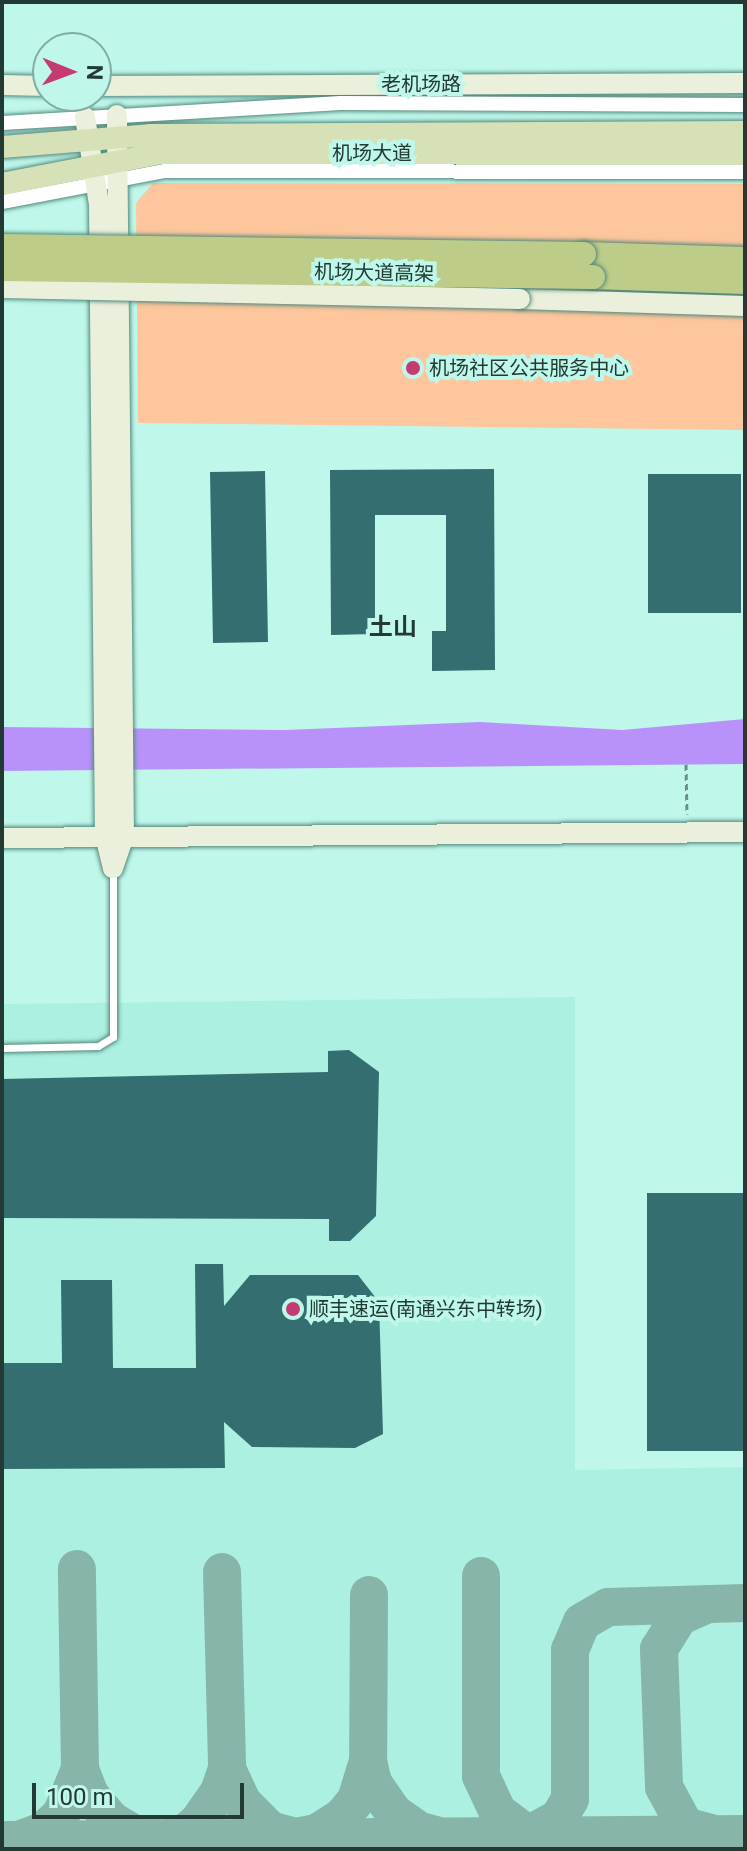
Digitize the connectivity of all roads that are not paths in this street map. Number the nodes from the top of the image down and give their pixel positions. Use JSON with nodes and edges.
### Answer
{"nodes":[{"id":1,"x":745,"y":83,"type":"edge"},
{"id":2,"x":2,"y":85,"type":"edge"},
{"id":3,"x":32,"y":86,"type":"edge"},
{"id":4,"x":112,"y":86,"type":"edge"},
{"id":5,"x":745,"y":105,"type":"edge"},
{"id":6,"x":2,"y":123,"type":"edge"},
{"id":7,"x":117,"y":126,"type":"junction"},
{"id":8,"x":86,"y":127,"type":"junction"},
{"id":9,"x":745,"y":132,"type":"edge"},
{"id":10,"x":2,"y":147,"type":"edge"},
{"id":11,"x":745,"y":154,"type":"edge"},
{"id":12,"x":117,"y":170,"type":"junction"},
{"id":13,"x":745,"y":172,"type":"edge"},
{"id":14,"x":92,"y":174,"type":"junction"},
{"id":15,"x":2,"y":184,"type":"edge"},
{"id":16,"x":2,"y":202,"type":"edge"},
{"id":17,"x":2,"y":246,"type":"edge"},
{"id":18,"x":745,"y":259,"type":"edge"},
{"id":19,"x":2,"y":269,"type":"edge"},
{"id":20,"x":745,"y":282,"type":"edge"},
{"id":21,"x":2,"y":288,"type":"edge"},
{"id":22,"x":745,"y":306,"type":"edge"},
{"id":23,"x":114,"y":780,"type":"junction"},
{"id":24,"x":745,"y":832,"type":"edge"},
{"id":25,"x":115,"y":836,"type":"junction"},
{"id":26,"x":2,"y":838,"type":"edge"},
{"id":27,"x":113,"y":868,"type":"joint"},
{"id":28,"x":2,"y":1048,"type":"edge"}],
"edges":[{"from":1,"to":4,"type":"street","name":"老机场路"},
{"from":2,"to":3,"type":"street"},
{"from":5,"to":7,"type":"street"},
{"from":6,"to":8,"type":"street"},
{"from":7,"to":8,"type":"main road","name":"机场大道"},
{"from":7,"to":9,"type":"main road","name":"机场大道"},
{"from":7,"to":12,"type":"street"},
{"from":8,"to":10,"type":"main road","name":"机场大道"},
{"from":8,"to":14,"type":"street"},
{"from":11,"to":12,"type":"main road","name":"机场大道"},
{"from":12,"to":13,"type":"street"},
{"from":12,"to":14,"type":"main road","name":"机场大道"},
{"from":12,"to":23,"type":"street"},
{"from":14,"to":15,"type":"main road","name":"机场大道"},
{"from":14,"to":16,"type":"street"},
{"from":14,"to":23,"type":"street"},
{"from":17,"to":18,"type":"highway","bridge":true},
{"from":19,"to":20,"type":"highway","name":"机场大道高架","bridge":true},
{"from":21,"to":22,"type":"street","bridge":true},
{"from":23,"to":25,"type":"street"},
{"from":24,"to":25,"type":"street"},
{"from":25,"to":26,"type":"street"},
{"from":25,"to":27,"type":"street"},
{"from":27,"to":28,"type":"lane"}]}
